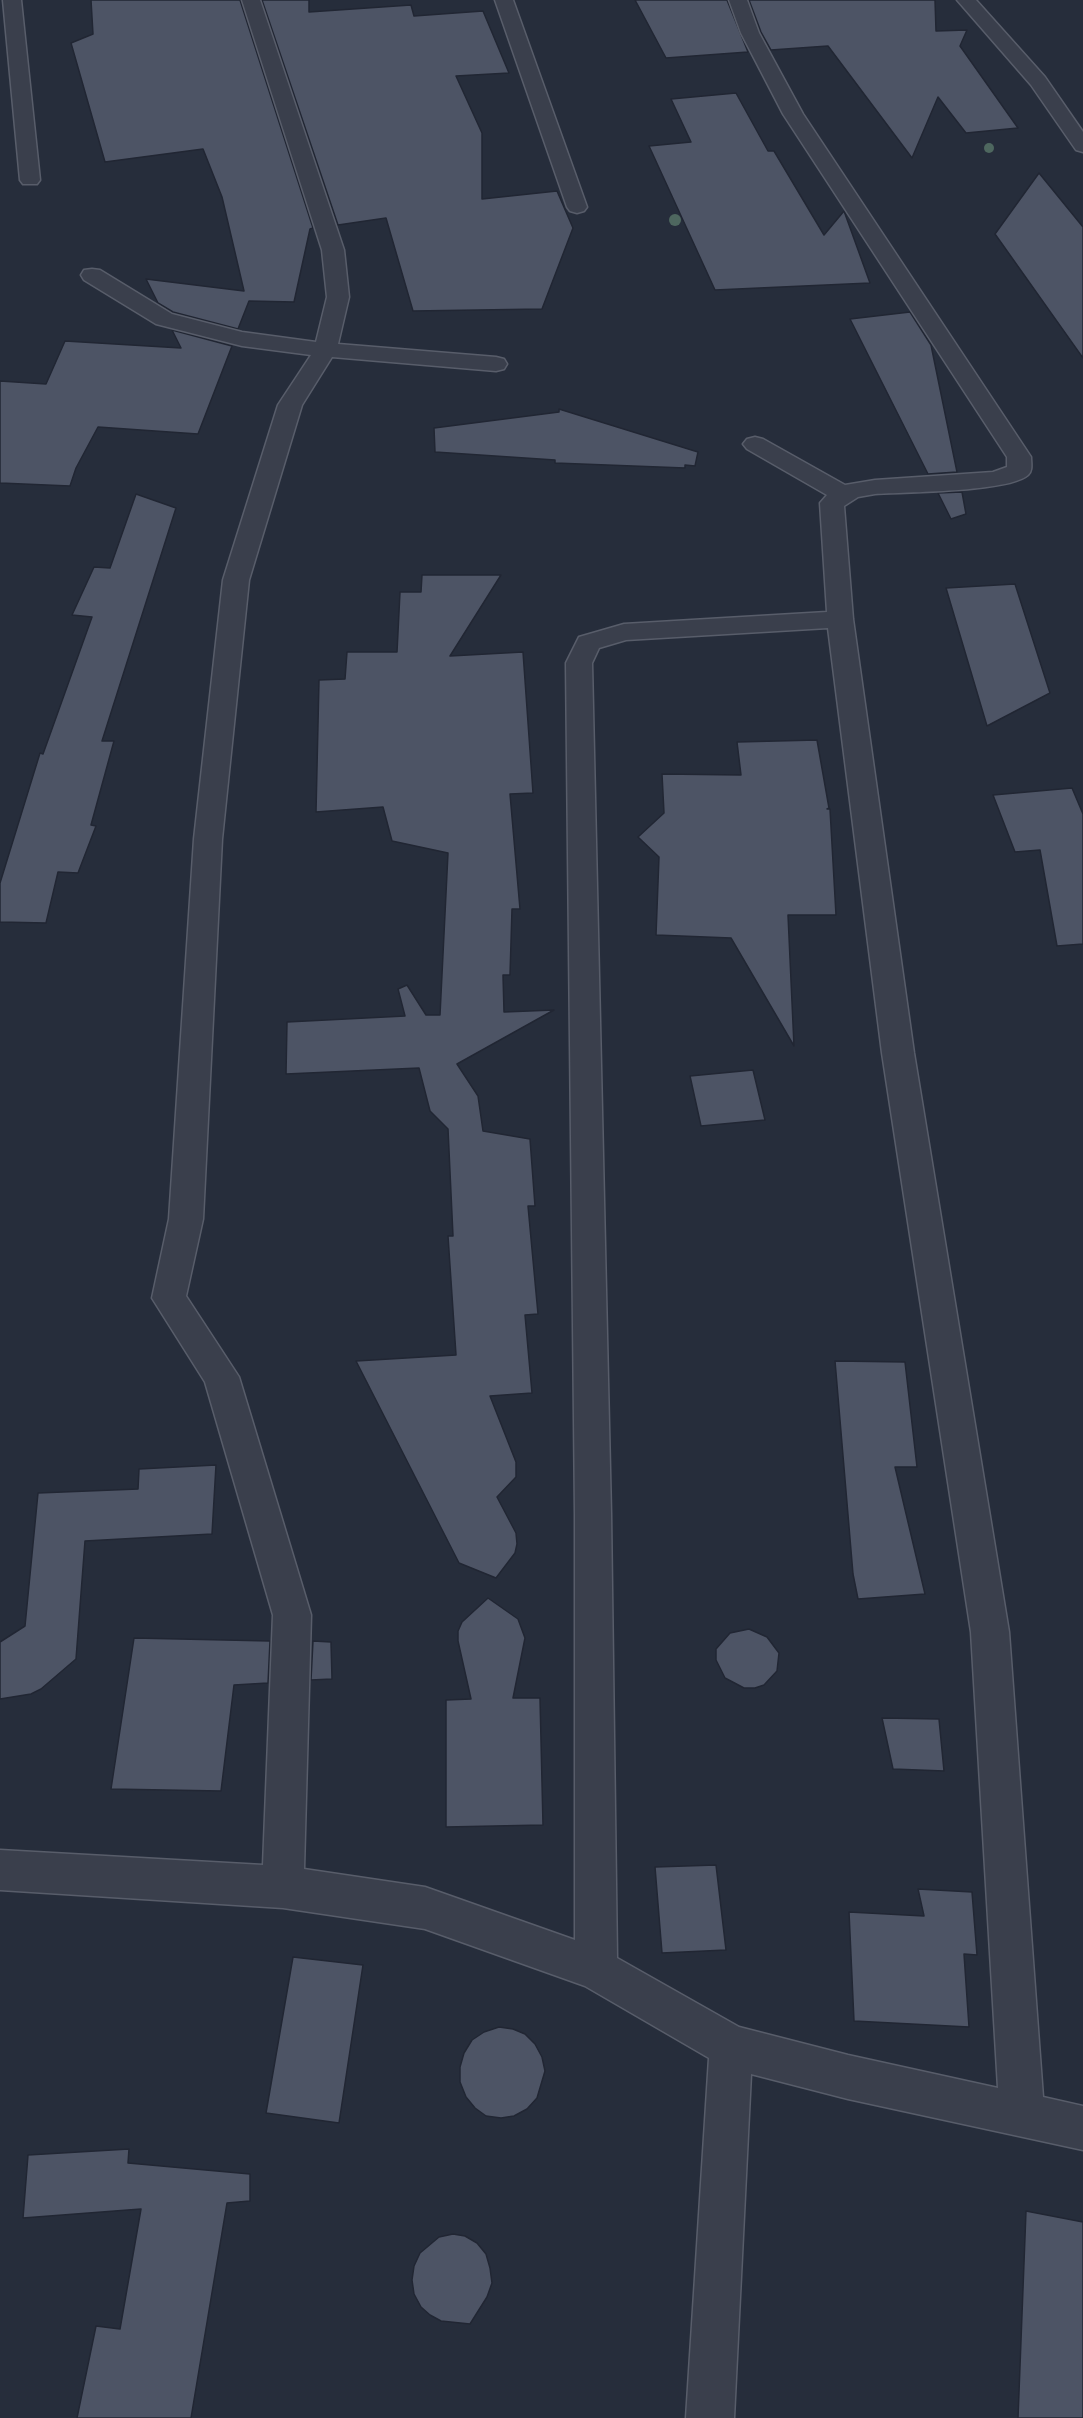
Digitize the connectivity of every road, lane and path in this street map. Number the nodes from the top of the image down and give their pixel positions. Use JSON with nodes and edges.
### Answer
{"nodes":[{"id":1,"x":12,"y":0,"type":"edge"},
{"id":2,"x":251,"y":0,"type":"edge"},
{"id":3,"x":504,"y":0,"type":"edge"},
{"id":4,"x":738,"y":0,"type":"edge"},
{"id":5,"x":966,"y":0,"type":"edge"},
{"id":6,"x":1083,"y":146,"type":"edge"},
{"id":7,"x":30,"y":180,"type":"dead end"},
{"id":8,"x":577,"y":207,"type":"dead end"},
{"id":9,"x":92,"y":275,"type":"dead end"},
{"id":10,"x":325,"y":350,"type":"junction"},
{"id":11,"x":496,"y":364,"type":"dead end"},
{"id":12,"x":755,"y":444,"type":"dead end"},
{"id":13,"x":844,"y":495,"type":"junction"},
{"id":14,"x":840,"y":619,"type":"junction"},
{"id":15,"x":0,"y":1870,"type":"edge"},
{"id":16,"x":283,"y":1887,"type":"junction"},
{"id":17,"x":596,"y":1969,"type":"junction"},
{"id":18,"x":731,"y":2047,"type":"junction"},
{"id":19,"x":1022,"y":2114,"type":"junction"},
{"id":20,"x":1083,"y":2128,"type":"edge"},
{"id":21,"x":710,"y":2418,"type":"edge"}],
"edges":[{"from":1,"to":7,"type":"street"},
{"from":2,"to":10,"type":"street"},
{"from":3,"to":8,"type":"street"},
{"from":4,"to":13,"type":"street"},
{"from":5,"to":6,"type":"street"},
{"from":9,"to":10,"type":"street"},
{"from":10,"to":11,"type":"street"},
{"from":10,"to":16,"type":"street"},
{"from":12,"to":13,"type":"street"},
{"from":13,"to":14,"type":"street"},
{"from":14,"to":17,"type":"street"},
{"from":14,"to":19,"type":"street"},
{"from":15,"to":16,"type":"street"},
{"from":16,"to":17,"type":"street"},
{"from":17,"to":18,"type":"street"},
{"from":18,"to":19,"type":"street"},
{"from":18,"to":21,"type":"street"},
{"from":19,"to":20,"type":"street"}]}
